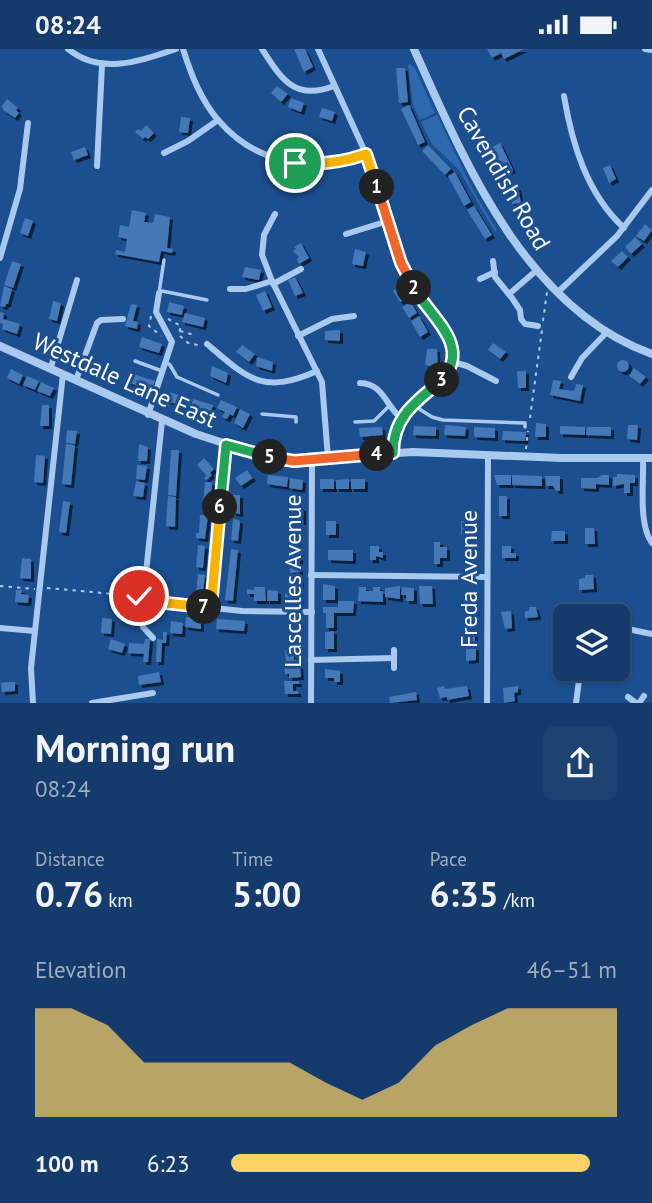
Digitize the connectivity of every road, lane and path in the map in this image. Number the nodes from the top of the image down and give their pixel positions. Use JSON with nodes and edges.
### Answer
{"nodes":[{"id":1,"x":68,"y":49,"type":"edge"},
{"id":2,"x":176,"y":49,"type":"edge"},
{"id":3,"x":183,"y":49,"type":"edge"},
{"id":4,"x":262,"y":49,"type":"edge"},
{"id":5,"x":318,"y":49,"type":"edge"},
{"id":6,"x":414,"y":49,"type":"edge"},
{"id":7,"x":645,"y":49,"type":"edge"},
{"id":8,"x":652,"y":51,"type":"edge"},
{"id":9,"x":102,"y":65,"type":"junction"},
{"id":10,"x":334,"y":86,"type":"junction"},
{"id":11,"x":564,"y":96,"type":"dead end"},
{"id":12,"x":218,"y":120,"type":"junction"},
{"id":13,"x":28,"y":123,"type":"dead end"},
{"id":14,"x":164,"y":153,"type":"dead end"},
{"id":15,"x":366,"y":154,"type":"junction"},
{"id":16,"x":97,"y":166,"type":"dead end"},
{"id":17,"x":652,"y":190,"type":"edge"},
{"id":18,"x":275,"y":214,"type":"dead end"},
{"id":19,"x":388,"y":221,"type":"junction"},
{"id":20,"x":624,"y":228,"type":"junction"},
{"id":21,"x":346,"y":235,"type":"dead end"},
{"id":22,"x":0,"y":258,"type":"edge"},
{"id":23,"x":164,"y":260,"type":"dead end"},
{"id":24,"x":492,"y":261,"type":"dead end"},
{"id":25,"x":301,"y":269,"type":"dead end"},
{"id":26,"x":537,"y":270,"type":"junction"},
{"id":27,"x":495,"y":272,"type":"junction"},
{"id":28,"x":480,"y":279,"type":"dead end"},
{"id":29,"x":77,"y":280,"type":"dead end"},
{"id":30,"x":273,"y":283,"type":"junction"},
{"id":31,"x":549,"y":284,"type":"junction"},
{"id":32,"x":230,"y":289,"type":"dead end"},
{"id":33,"x":159,"y":293,"type":"junction"},
{"id":34,"x":557,"y":293,"type":"junction"},
{"id":35,"x":509,"y":295,"type":"junction"},
{"id":36,"x":207,"y":300,"type":"dead end"},
{"id":37,"x":354,"y":316,"type":"dead end"},
{"id":38,"x":123,"y":319,"type":"dead end"},
{"id":39,"x":538,"y":326,"type":"dead end"},
{"id":40,"x":607,"y":332,"type":"junction"},
{"id":41,"x":195,"y":335,"type":"dead end"},
{"id":42,"x":298,"y":336,"type":"junction"},
{"id":43,"x":207,"y":345,"type":"joint"},
{"id":44,"x":0,"y":346,"type":"edge"},
{"id":45,"x":652,"y":354,"type":"edge"},
{"id":46,"x":135,"y":361,"type":"dead end"},
{"id":47,"x":166,"y":362,"type":"junction"},
{"id":48,"x":453,"y":362,"type":"junction"},
{"id":49,"x":51,"y":367,"type":"junction"},
{"id":50,"x":163,"y":371,"type":"junction"},
{"id":51,"x":317,"y":371,"type":"junction"},
{"id":52,"x":63,"y":374,"type":"junction"},
{"id":53,"x":571,"y":377,"type":"dead end"},
{"id":54,"x":76,"y":380,"type":"junction"},
{"id":55,"x":496,"y":381,"type":"dead end"},
{"id":56,"x":360,"y":383,"type":"dead end"},
{"id":57,"x":218,"y":395,"type":"dead end"},
{"id":58,"x":156,"y":405,"type":"dead end"},
{"id":59,"x":390,"y":405,"type":"junction"},
{"id":60,"x":413,"y":405,"type":"junction"},
{"id":61,"x":186,"y":412,"type":"dead end"},
{"id":62,"x":262,"y":414,"type":"dead end"},
{"id":63,"x":148,"y":415,"type":"junction"},
{"id":64,"x":401,"y":418,"type":"junction"},
{"id":65,"x":530,"y":419,"type":"dead end"},
{"id":66,"x":162,"y":421,"type":"junction"},
{"id":67,"x":296,"y":422,"type":"dead end"},
{"id":68,"x":355,"y":422,"type":"dead end"},
{"id":69,"x":525,"y":427,"type":"dead end"},
{"id":70,"x":528,"y":433,"type":"dead end"},
{"id":71,"x":226,"y":445,"type":"junction"},
{"id":72,"x":526,"y":449,"type":"dead end"},
{"id":73,"x":393,"y":453,"type":"junction"},
{"id":74,"x":488,"y":456,"type":"junction"},
{"id":75,"x":328,"y":458,"type":"junction"},
{"id":76,"x":648,"y":458,"type":"edge"},
{"id":77,"x":312,"y":459,"type":"junction"},
{"id":78,"x":652,"y":543,"type":"edge"},
{"id":79,"x":311,"y":575,"type":"junction"},
{"id":80,"x":487,"y":577,"type":"junction"},
{"id":81,"x":0,"y":586,"type":"edge"},
{"id":82,"x":39,"y":589,"type":"junction"},
{"id":83,"x":143,"y":598,"type":"junction"},
{"id":84,"x":211,"y":607,"type":"junction"},
{"id":85,"x":312,"y":612,"type":"junction"},
{"id":86,"x":0,"y":628,"type":"edge"},
{"id":87,"x":630,"y":629,"type":"edge"},
{"id":88,"x":35,"y":631,"type":"junction"},
{"id":89,"x":652,"y":633,"type":"edge"},
{"id":90,"x":153,"y":638,"type":"dead end"},
{"id":91,"x":311,"y":660,"type":"junction"},
{"id":92,"x":394,"y":668,"type":"dead end"},
{"id":93,"x":579,"y":681,"type":"edge"},
{"id":94,"x":579,"y":687,"type":"junction"},
{"id":95,"x":588,"y":688,"type":"dead end"},
{"id":96,"x":153,"y":693,"type":"dead end"},
{"id":97,"x":628,"y":697,"type":"dead end"},
{"id":98,"x":640,"y":700,"type":"edge"},
{"id":99,"x":33,"y":702,"type":"edge"},
{"id":100,"x":92,"y":702,"type":"edge"},
{"id":101,"x":311,"y":702,"type":"edge"},
{"id":102,"x":484,"y":702,"type":"edge"},
{"id":103,"x":576,"y":702,"type":"edge"}],
"edges":[{"from":1,"to":9,"type":"street"},
{"from":2,"to":9,"type":"street"},
{"from":3,"to":12,"type":"street"},
{"from":4,"to":10,"type":"street"},
{"from":5,"to":10,"type":"street"},
{"from":6,"to":26,"type":"street","name":"Cavendish Road"},
{"from":7,"to":8,"type":"street"},
{"from":9,"to":16,"type":"street"},
{"from":10,"to":15,"type":"street"},
{"from":11,"to":20,"type":"street"},
{"from":12,"to":14,"type":"street"},
{"from":12,"to":15,"type":"street"},
{"from":13,"to":22,"type":"street"},
{"from":15,"to":19,"type":"street"},
{"from":17,"to":20,"type":"street"},
{"from":18,"to":30,"type":"street"},
{"from":19,"to":21,"type":"street"},
{"from":19,"to":48,"type":"street"},
{"from":20,"to":34,"type":"street"},
{"from":23,"to":33,"type":"lane"},
{"from":24,"to":27,"type":"street"},
{"from":25,"to":30,"type":"street"},
{"from":26,"to":31,"type":"street","name":"Cavendish Road"},
{"from":26,"to":35,"type":"street"},
{"from":27,"to":28,"type":"street"},
{"from":27,"to":35,"type":"street"},
{"from":29,"to":49,"type":"street"},
{"from":30,"to":32,"type":"street"},
{"from":30,"to":42,"type":"street"},
{"from":31,"to":34,"type":"street","name":"Cavendish Road"},
{"from":31,"to":65,"type":"path"},
{"from":33,"to":36,"type":"lane"},
{"from":33,"to":47,"type":"street"},
{"from":34,"to":40,"type":"street","name":"Cavendish Road"},
{"from":35,"to":39,"type":"street"},
{"from":37,"to":42,"type":"street"},
{"from":38,"to":54,"type":"street"},
{"from":40,"to":45,"type":"street","name":"Cavendish Road"},
{"from":40,"to":53,"type":"street"},
{"from":41,"to":43,"type":"path"},
{"from":42,"to":51,"type":"street"},
{"from":43,"to":51,"type":"street"},
{"from":44,"to":49,"type":"street","name":"Westdale Lane East"},
{"from":46,"to":50,"type":"lane"},
{"from":47,"to":50,"type":"street"},
{"from":47,"to":57,"type":"lane"},
{"from":48,"to":55,"type":"street"},
{"from":48,"to":60,"type":"street"},
{"from":49,"to":52,"type":"street","name":"Westdale Lane East"},
{"from":50,"to":63,"type":"street"},
{"from":51,"to":75,"type":"street"},
{"from":52,"to":54,"type":"street","name":"Westdale Lane East"},
{"from":52,"to":82,"type":"street"},
{"from":54,"to":63,"type":"street","name":"Westdale Lane East"},
{"from":56,"to":59,"type":"street"},
{"from":58,"to":61,"type":"path"},
{"from":59,"to":64,"type":"street"},
{"from":59,"to":68,"type":"lane"},
{"from":60,"to":64,"type":"street"},
{"from":60,"to":69,"type":"lane"},
{"from":62,"to":67,"type":"lane"},
{"from":63,"to":66,"type":"street","name":"Westdale Lane East"},
{"from":64,"to":73,"type":"street"},
{"from":66,"to":71,"type":"street","name":"Westdale Lane East"},
{"from":66,"to":83,"type":"street"},
{"from":70,"to":72,"type":"path"},
{"from":71,"to":77,"type":"street","name":"Westdale Lane East"},
{"from":71,"to":84,"type":"street"},
{"from":73,"to":74,"type":"street","name":"Westdale Lane East"},
{"from":73,"to":75,"type":"street","name":"Westdale Lane East"},
{"from":74,"to":76,"type":"street","name":"Westdale Lane East"},
{"from":74,"to":80,"type":"street","name":"Freda Avenue"},
{"from":75,"to":77,"type":"street","name":"Westdale Lane East"},
{"from":76,"to":78,"type":"street"},
{"from":77,"to":79,"type":"street","name":"Lascelles Avenue"},
{"from":79,"to":80,"type":"street"},
{"from":79,"to":85,"type":"street","name":"Lascelles Avenue"},
{"from":80,"to":102,"type":"street","name":"Freda Avenue"},
{"from":81,"to":82,"type":"path"},
{"from":82,"to":83,"type":"path"},
{"from":82,"to":88,"type":"street"},
{"from":83,"to":84,"type":"street"},
{"from":83,"to":90,"type":"street"},
{"from":84,"to":85,"type":"street"},
{"from":85,"to":91,"type":"street","name":"Lascelles Avenue"},
{"from":86,"to":88,"type":"street"},
{"from":87,"to":89,"type":"street"},
{"from":88,"to":99,"type":"street"},
{"from":91,"to":92,"type":"street"},
{"from":91,"to":101,"type":"street","name":"Lascelles Avenue"},
{"from":93,"to":94,"type":"street"},
{"from":94,"to":95,"type":"street"},
{"from":94,"to":103,"type":"street"},
{"from":96,"to":100,"type":"street"},
{"from":97,"to":98,"type":"street"}]}
